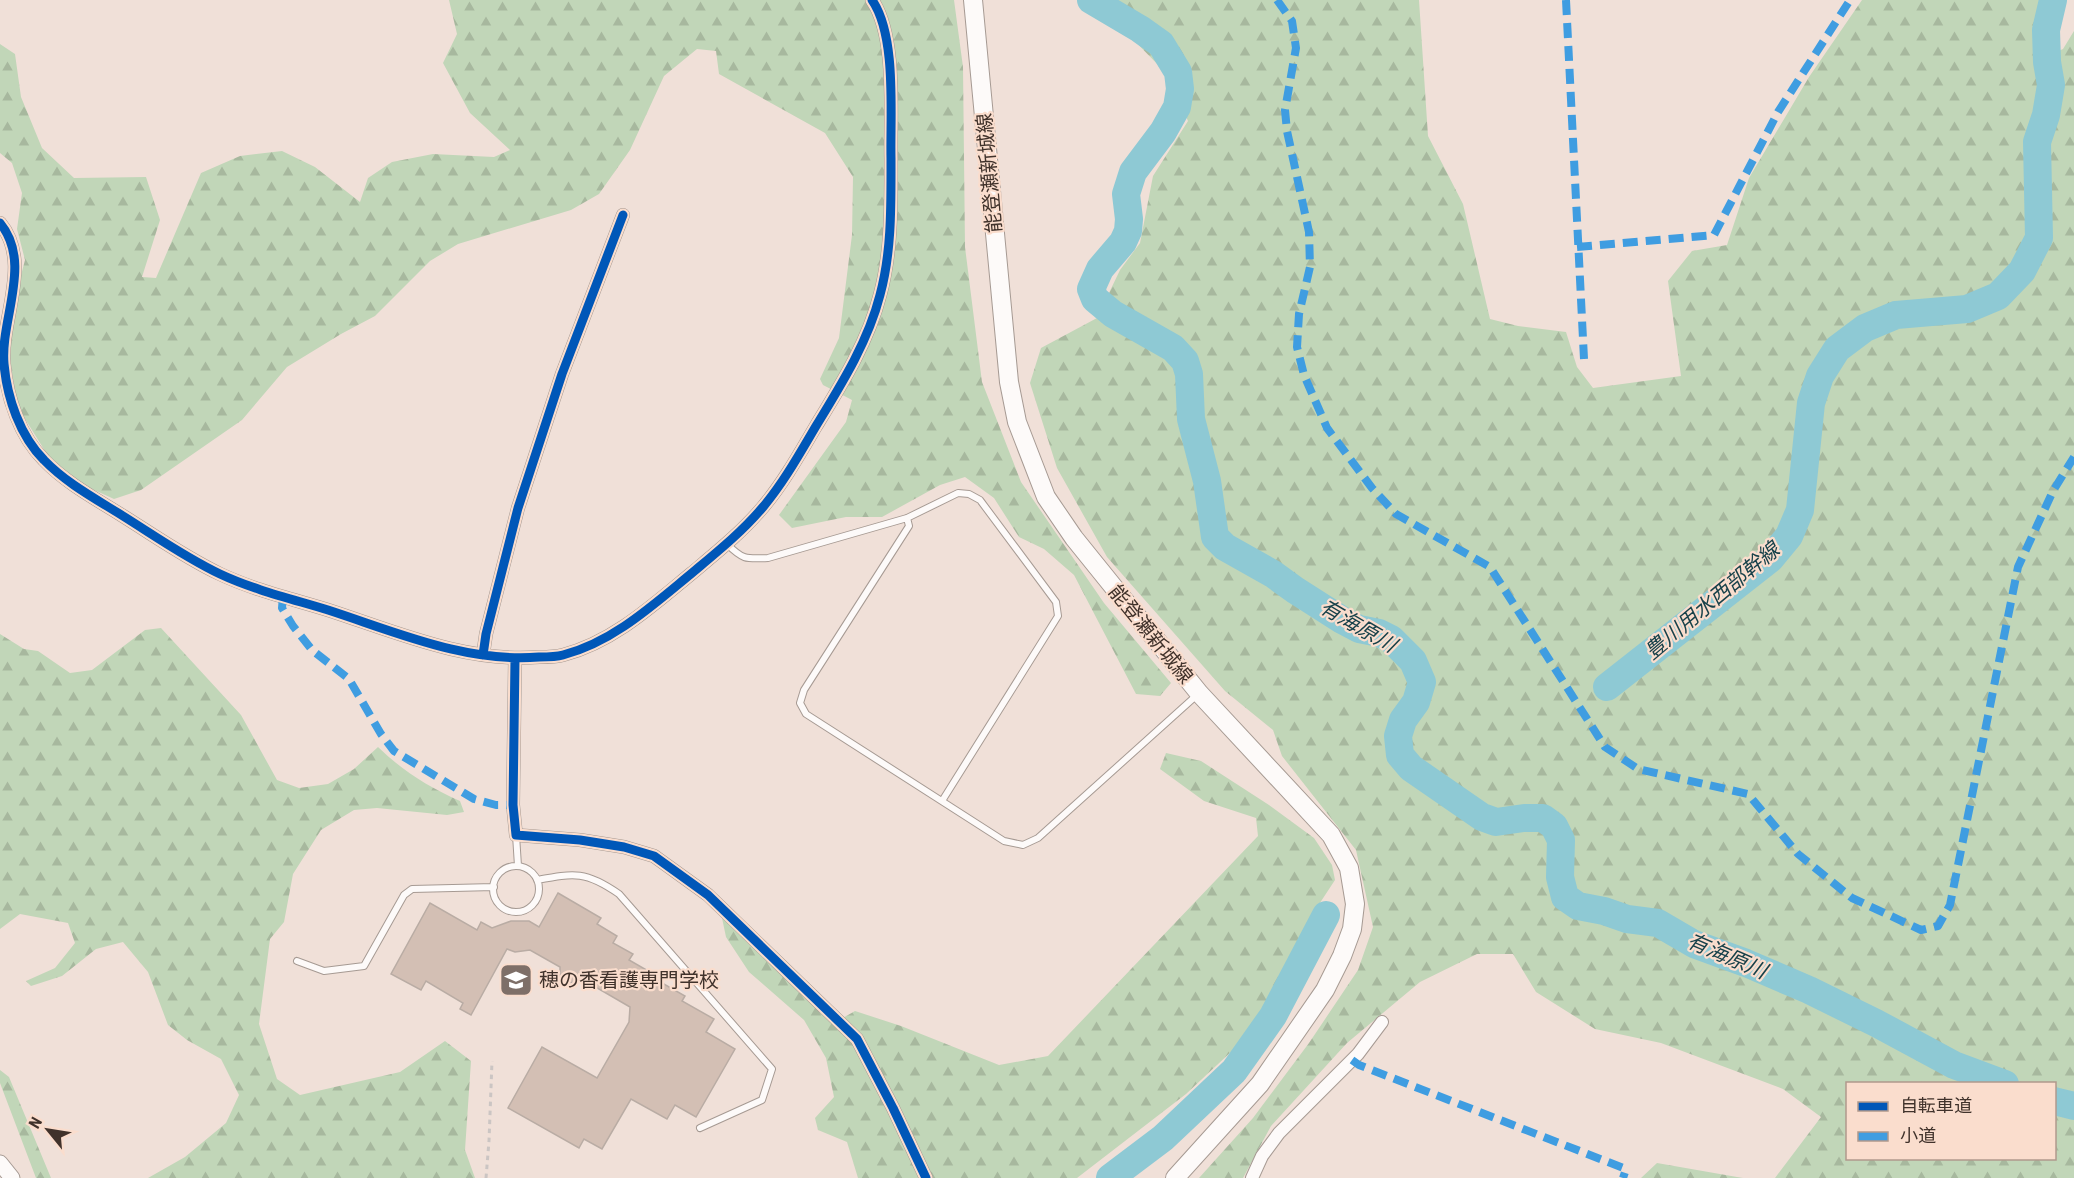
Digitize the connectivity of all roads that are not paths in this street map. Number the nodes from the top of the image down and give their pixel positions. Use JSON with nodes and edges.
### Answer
{"nodes":[{"id":1,"x":872,"y":0,"type":"edge"},
{"id":2,"x":974,"y":0,"type":"edge"},
{"id":3,"x":623,"y":215,"type":"dead end"},
{"id":4,"x":0,"y":223,"type":"edge"},
{"id":5,"x":906,"y":518,"type":"junction"},
{"id":6,"x":727,"y":544,"type":"junction"},
{"id":7,"x":483,"y":655,"type":"junction"},
{"id":8,"x":515,"y":659,"type":"junction"},
{"id":9,"x":1199,"y":693,"type":"junction"},
{"id":10,"x":942,"y":801,"type":"junction"},
{"id":11,"x":516,"y":835,"type":"junction"},
{"id":12,"x":518,"y":866,"type":"junction"},
{"id":13,"x":537,"y":880,"type":"junction"},
{"id":14,"x":494,"y":887,"type":"junction"},
{"id":15,"x":297,"y":961,"type":"dead end"},
{"id":16,"x":1382,"y":1022,"type":"dead end"},
{"id":17,"x":700,"y":1128,"type":"dead end"},
{"id":18,"x":0,"y":1163,"type":"edge"},
{"id":19,"x":12,"y":1178,"type":"edge"},
{"id":20,"x":926,"y":1178,"type":"edge"},
{"id":21,"x":1175,"y":1178,"type":"edge"},
{"id":22,"x":1252,"y":1178,"type":"edge"}],
"edges":[{"from":1,"to":6,"type":"street"},
{"from":2,"to":9,"type":"main road","name":"能登瀬新城線"},
{"from":3,"to":7,"type":"street"},
{"from":4,"to":7,"type":"street"},
{"from":5,"to":6,"type":"lane"},
{"from":5,"to":10,"type":"lane"},
{"from":5,"to":10,"type":"lane"},
{"from":6,"to":8,"type":"street"},
{"from":7,"to":8,"type":"street"},
{"from":8,"to":11,"type":"street"},
{"from":9,"to":10,"type":"lane"},
{"from":9,"to":21,"type":"main road","name":"能登瀬新城線"},
{"from":11,"to":12,"type":"lane"},
{"from":11,"to":20,"type":"street"},
{"from":12,"to":13,"type":"lane"},
{"from":12,"to":14,"type":"lane"},
{"from":13,"to":14,"type":"lane"},
{"from":13,"to":17,"type":"lane"},
{"from":14,"to":15,"type":"lane"},
{"from":16,"to":22,"type":"street"},
{"from":18,"to":19,"type":"street"}]}
